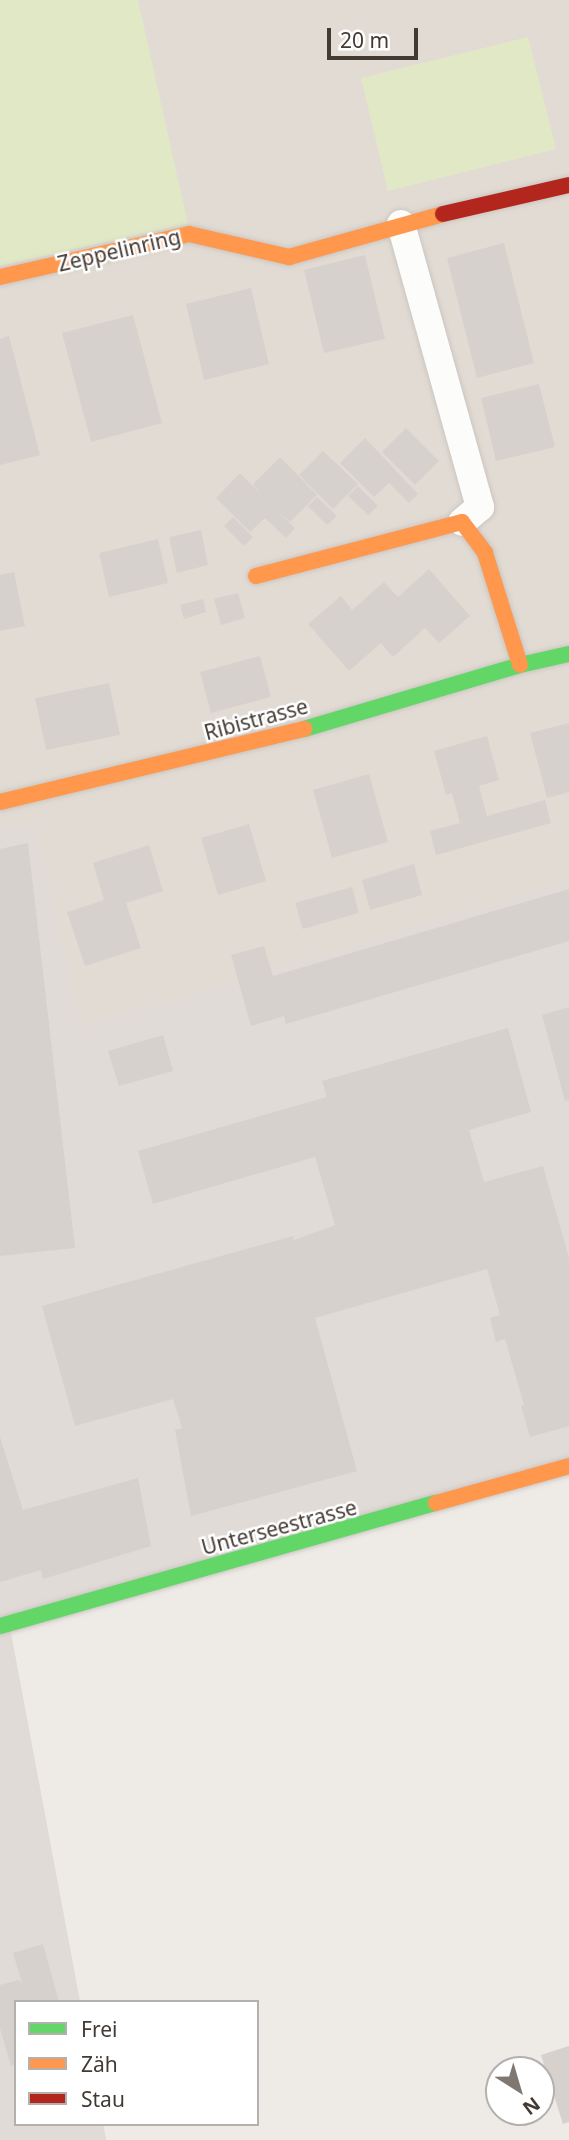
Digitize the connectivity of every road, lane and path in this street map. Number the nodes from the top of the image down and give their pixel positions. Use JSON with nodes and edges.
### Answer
{"nodes":[{"id":1,"x":569,"y":186,"type":"edge"},
{"id":2,"x":401,"y":224,"type":"junction"},
{"id":3,"x":0,"y":277,"type":"edge"},
{"id":4,"x":463,"y":522,"type":"junction"},
{"id":5,"x":256,"y":576,"type":"dead end"},
{"id":6,"x":569,"y":654,"type":"edge"},
{"id":7,"x":520,"y":665,"type":"junction"},
{"id":8,"x":0,"y":802,"type":"edge"},
{"id":9,"x":569,"y":1466,"type":"edge"},
{"id":10,"x":0,"y":1626,"type":"edge"}],
"edges":[{"from":1,"to":2,"type":"street","name":"Zeppelinring"},
{"from":2,"to":3,"type":"street","name":"Zeppelinring"},
{"from":2,"to":4,"type":"street"},
{"from":4,"to":5,"type":"street"},
{"from":4,"to":7,"type":"street"},
{"from":6,"to":7,"type":"street","name":"Ribistrasse"},
{"from":7,"to":8,"type":"street","name":"Ribistrasse"},
{"from":9,"to":10,"type":"street","name":"Unterseestrasse"}]}
